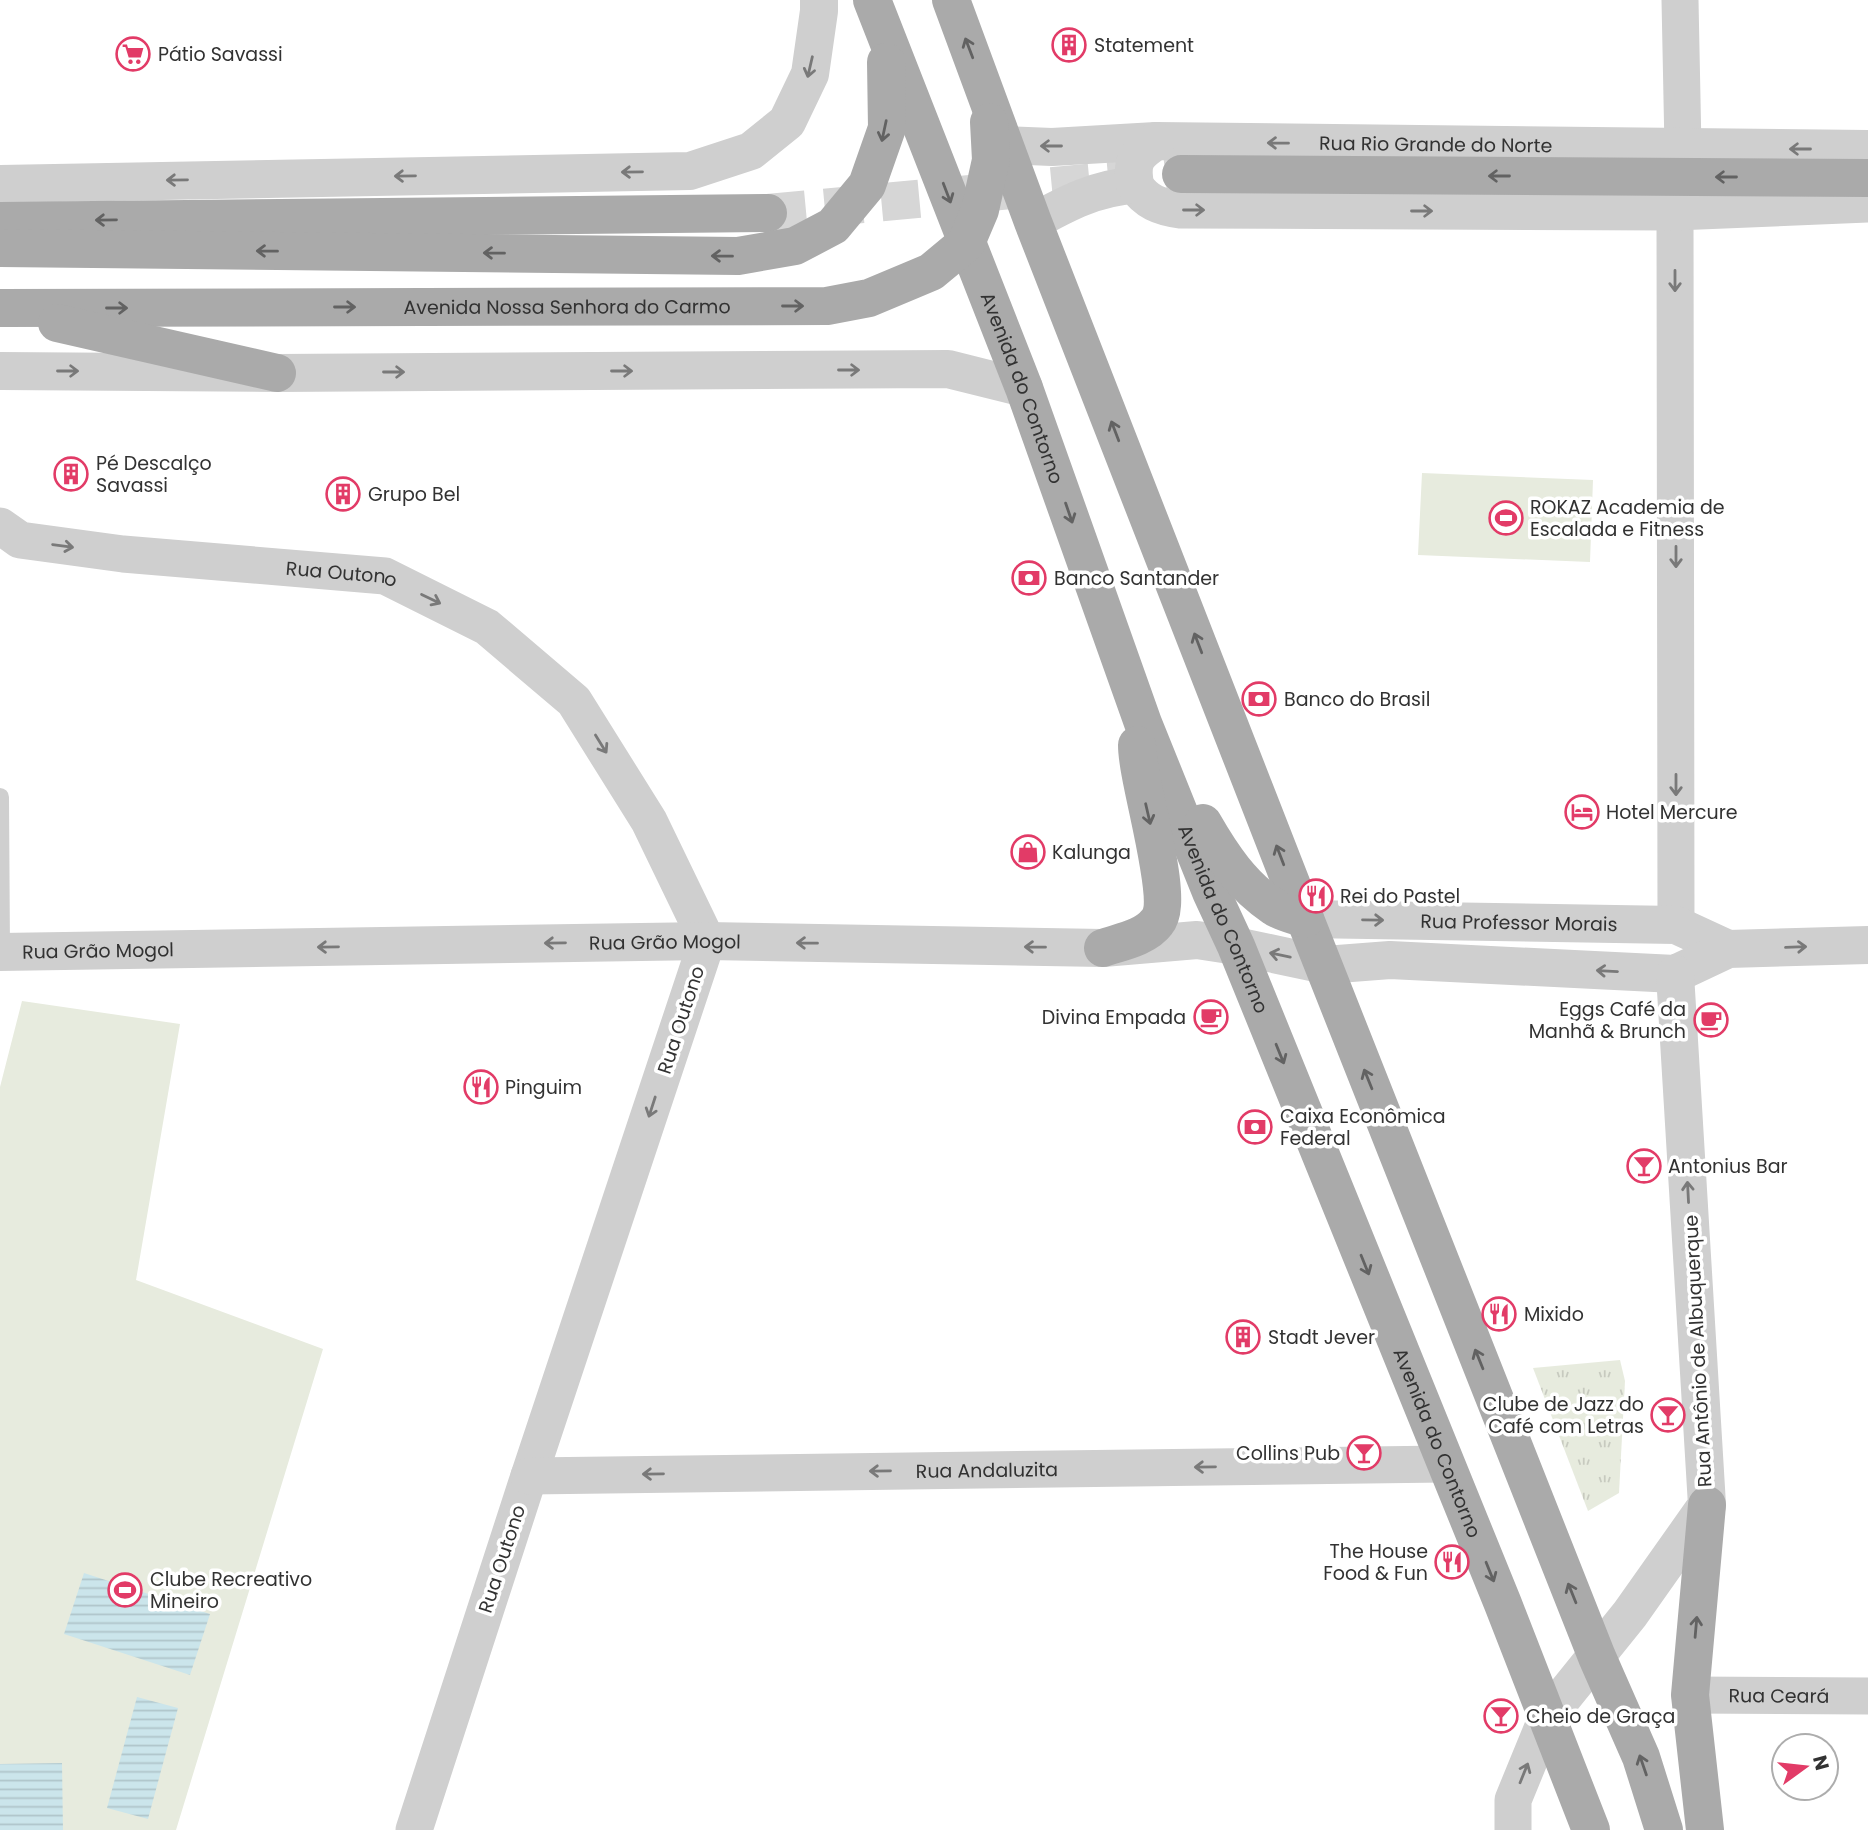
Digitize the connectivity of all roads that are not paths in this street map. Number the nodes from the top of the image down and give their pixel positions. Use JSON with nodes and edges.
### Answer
{"nodes":[{"id":1,"x":818,"y":0,"type":"edge"},
{"id":2,"x":872,"y":0,"type":"edge"},
{"id":3,"x":951,"y":0,"type":"edge"},
{"id":4,"x":1680,"y":0,"type":"edge"},
{"id":5,"x":886,"y":38,"type":"junction"},
{"id":6,"x":988,"y":96,"type":"junction"},
{"id":7,"x":1156,"y":141,"type":"junction"},
{"id":8,"x":1006,"y":145,"type":"junction"},
{"id":9,"x":1683,"y":148,"type":"junction"},
{"id":10,"x":1868,"y":149,"type":"edge"},
{"id":11,"x":1181,"y":174,"type":"tunnel mouth"},
{"id":12,"x":1868,"y":178,"type":"edge"},
{"id":13,"x":0,"y":184,"type":"edge"},
{"id":14,"x":1135,"y":185,"type":"junction"},
{"id":15,"x":1868,"y":204,"type":"edge"},
{"id":16,"x":1675,"y":212,"type":"junction"},
{"id":17,"x":768,"y":214,"type":"tunnel mouth"},
{"id":18,"x":0,"y":221,"type":"edge"},
{"id":19,"x":1034,"y":222,"type":"junction"},
{"id":20,"x":966,"y":243,"type":"junction"},
{"id":21,"x":0,"y":248,"type":"edge"},
{"id":22,"x":0,"y":309,"type":"edge"},
{"id":23,"x":0,"y":371,"type":"edge"},
{"id":24,"x":277,"y":373,"type":"junction"},
{"id":25,"x":1024,"y":387,"type":"junction"},
{"id":26,"x":0,"y":526,"type":"edge"},
{"id":27,"x":1143,"y":723,"type":"junction"},
{"id":28,"x":0,"y":797,"type":"edge"},
{"id":29,"x":1305,"y":919,"type":"junction"},
{"id":30,"x":1676,"y":925,"type":"junction"},
{"id":31,"x":707,"y":941,"type":"junction"},
{"id":32,"x":1868,"y":945,"type":"edge"},
{"id":33,"x":1236,"y":946,"type":"junction"},
{"id":34,"x":1103,"y":948,"type":"junction"},
{"id":35,"x":1728,"y":949,"type":"junction"},
{"id":36,"x":1,"y":952,"type":"edge"},
{"id":37,"x":1325,"y":965,"type":"junction"},
{"id":38,"x":1675,"y":974,"type":"junction"},
{"id":39,"x":1445,"y":1464,"type":"junction"},
{"id":40,"x":529,"y":1476,"type":"junction"},
{"id":41,"x":1707,"y":1505,"type":"junction"},
{"id":42,"x":1597,"y":1657,"type":"junction"},
{"id":43,"x":1690,"y":1695,"type":"junction"},
{"id":44,"x":1868,"y":1696,"type":"edge"},
{"id":45,"x":1547,"y":1717,"type":"junction"},
{"id":46,"x":414,"y":1830,"type":"edge"},
{"id":47,"x":1513,"y":1830,"type":"edge"},
{"id":48,"x":1591,"y":1830,"type":"edge"},
{"id":49,"x":1664,"y":1830,"type":"edge"},
{"id":50,"x":1705,"y":1830,"type":"edge"}],
"edges":[{"from":1,"to":13,"type":"street","one_way":true},
{"from":2,"to":5,"type":"main road","name":"Avenida do Contorno"},
{"from":6,"to":3,"type":"main road","one_way":true},
{"from":4,"to":9,"type":"street"},
{"from":5,"to":20,"type":"main road","name":"Avenida do Contorno","one_way":true},
{"from":5,"to":21,"type":"main road","one_way":true},
{"from":6,"to":8,"type":"main road"},
{"from":6,"to":20,"type":"main road","name":"Avenida Nossa Senhora do Carmo"},
{"from":7,"to":8,"type":"street","name":"Rua Rio Grande do Norte","one_way":true},
{"from":9,"to":7,"type":"street","name":"Rua Rio Grande do Norte","one_way":true},
{"from":7,"to":14,"type":"street"},
{"from":8,"to":19,"type":"main road"},
{"from":10,"to":9,"type":"street","name":"Rua Rio Grande do Norte","one_way":true},
{"from":12,"to":11,"type":"main road","one_way":true},
{"from":14,"to":16,"type":"street","one_way":true},
{"from":14,"to":19,"type":"street"},
{"from":15,"to":16,"type":"street"},
{"from":16,"to":30,"type":"street","one_way":true},
{"from":17,"to":18,"type":"main road","one_way":true},
{"from":29,"to":19,"type":"main road","one_way":true},
{"from":22,"to":20,"type":"main road","name":"Avenida Nossa Senhora do Carmo","one_way":true},
{"from":20,"to":25,"type":"main road","name":"Avenida do Contorno"},
{"from":22,"to":24,"type":"main road"},
{"from":23,"to":24,"type":"street","one_way":true},
{"from":24,"to":25,"type":"street","one_way":true},
{"from":25,"to":27,"type":"main road","name":"Avenida do Contorno","one_way":true},
{"from":26,"to":31,"type":"street","name":"Rua Outono","one_way":true},
{"from":27,"to":29,"type":"main road"},
{"from":27,"to":33,"type":"main road","name":"Avenida do Contorno"},
{"from":27,"to":34,"type":"main road","one_way":true},
{"from":28,"to":36,"type":"lane"},
{"from":29,"to":30,"type":"street","name":"Rua Professor Morais","one_way":true},
{"from":29,"to":37,"type":"main road"},
{"from":30,"to":35,"type":"street","name":"Rua Professor Morais"},
{"from":34,"to":31,"type":"street","name":"Rua Grão Mogol","one_way":true},
{"from":31,"to":36,"type":"street","name":"Rua Grão Mogol","one_way":true},
{"from":31,"to":40,"type":"street","name":"Rua Outono","one_way":true},
{"from":35,"to":32,"type":"street","name":"Rua Professor Morais","one_way":true},
{"from":33,"to":34,"type":"street","name":"Rua Grão Mogol"},
{"from":37,"to":33,"type":"street","name":"Rua Grão Mogol","one_way":true},
{"from":33,"to":39,"type":"main road","name":"Avenida do Contorno","one_way":true},
{"from":35,"to":38,"type":"street","name":"Rua Professor Morais"},
{"from":38,"to":37,"type":"street","name":"Rua Professor Morais","one_way":true},
{"from":42,"to":37,"type":"main road","one_way":true},
{"from":41,"to":38,"type":"street","name":"Rua Antônio de Albuquerque","one_way":true},
{"from":39,"to":40,"type":"street","name":"Rua Andaluzita","one_way":true},
{"from":39,"to":45,"type":"main road","name":"Avenida do Contorno","one_way":true},
{"from":40,"to":46,"type":"street","name":"Rua Outono"},
{"from":41,"to":42,"type":"street","name":"Rua Antônio de Albuquerque"},
{"from":43,"to":41,"type":"main road","one_way":true},
{"from":42,"to":45,"type":"street","name":"Rua Antônio de Albuquerque"},
{"from":49,"to":42,"type":"main road","one_way":true},
{"from":43,"to":44,"type":"street","name":"Rua Ceará"},
{"from":43,"to":50,"type":"main road"},
{"from":47,"to":45,"type":"street","one_way":true},
{"from":45,"to":48,"type":"main road","name":"Avenida do Contorno"}]}
